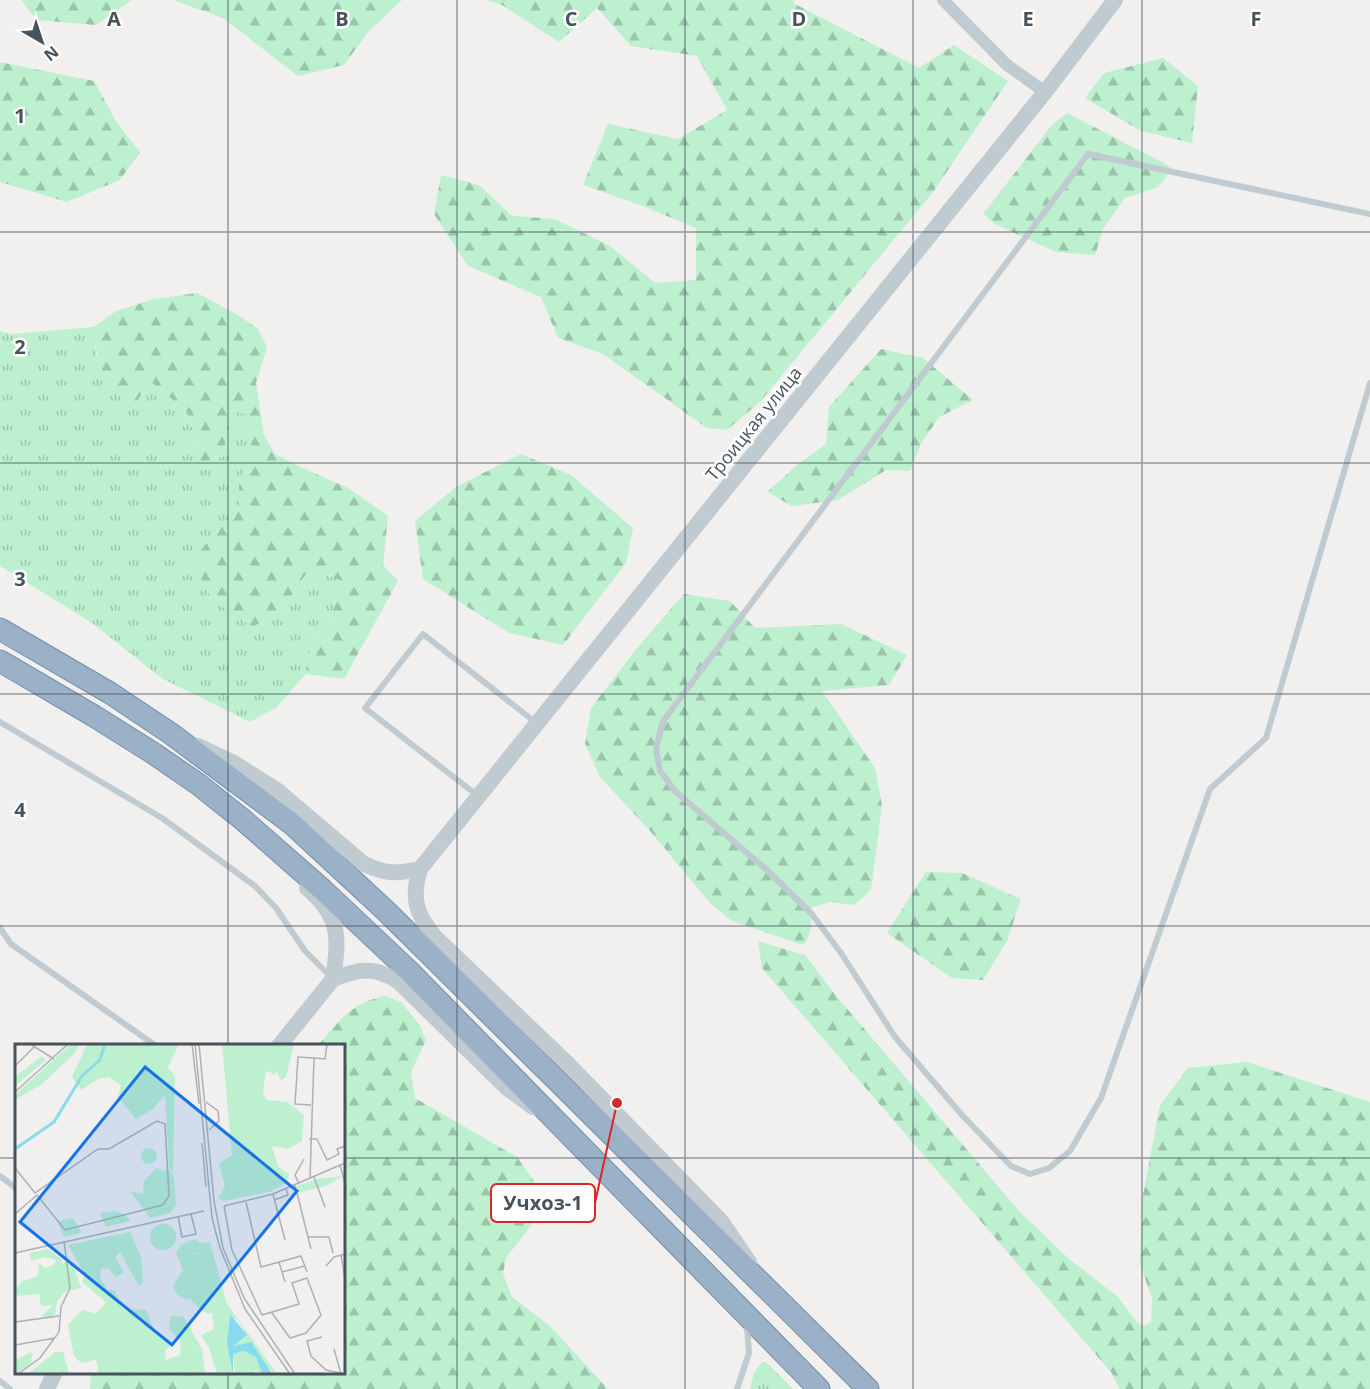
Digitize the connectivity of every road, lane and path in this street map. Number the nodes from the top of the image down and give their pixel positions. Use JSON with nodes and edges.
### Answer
{"nodes":[{"id":1,"x":943,"y":0,"type":"edge"},
{"id":2,"x":1115,"y":0,"type":"edge"},
{"id":3,"x":1045,"y":92,"type":"junction"},
{"id":4,"x":1370,"y":214,"type":"edge"},
{"id":5,"x":1370,"y":383,"type":"edge"},
{"id":6,"x":0,"y":629,"type":"edge"},
{"id":7,"x":0,"y":661,"type":"edge"},
{"id":8,"x":0,"y":722,"type":"edge"},
{"id":9,"x":537,"y":724,"type":"junction"},
{"id":10,"x":170,"y":733,"type":"junction"},
{"id":11,"x":198,"y":784,"type":"junction"},
{"id":12,"x":478,"y":797,"type":"junction"},
{"id":13,"x":420,"y":869,"type":"junction"},
{"id":14,"x":0,"y":928,"type":"edge"},
{"id":15,"x":333,"y":979,"type":"junction"},
{"id":16,"x":153,"y":1044,"type":"edge"},
{"id":17,"x":281,"y":1044,"type":"edge"},
{"id":18,"x":566,"y":1132,"type":"junction"},
{"id":19,"x":0,"y":1176,"type":"edge"},
{"id":20,"x":15,"y":1187,"type":"edge"},
{"id":21,"x":769,"y":1290,"type":"junction"},
{"id":22,"x":747,"y":1316,"type":"junction"},
{"id":23,"x":55,"y":1374,"type":"edge"},
{"id":24,"x":0,"y":1382,"type":"edge"},
{"id":25,"x":10,"y":1389,"type":"edge"},
{"id":26,"x":47,"y":1389,"type":"edge"},
{"id":27,"x":737,"y":1389,"type":"edge"},
{"id":28,"x":819,"y":1389,"type":"edge"},
{"id":29,"x":868,"y":1389,"type":"edge"}],
"edges":[{"from":1,"to":3,"type":"street"},
{"from":2,"to":3,"type":"street","name":"Троицкая улица"},
{"from":3,"to":9,"type":"street","name":"Троицкая улица"},
{"from":4,"to":5,"type":"lane"},
{"from":6,"to":10,"type":"highway"},
{"from":7,"to":11,"type":"highway"},
{"from":8,"to":15,"type":"lane"},
{"from":9,"to":12,"type":"street","name":"Троицкая улица"},
{"from":9,"to":12,"type":"lane"},
{"from":10,"to":13,"type":"street"},
{"from":10,"to":21,"type":"highway"},
{"from":11,"to":15,"type":"street"},
{"from":11,"to":18,"type":"highway"},
{"from":12,"to":13,"type":"street","name":"Троицкая улица"},
{"from":13,"to":21,"type":"street"},
{"from":14,"to":16,"type":"lane"},
{"from":15,"to":17,"type":"street"},
{"from":15,"to":18,"type":"street"},
{"from":18,"to":22,"type":"highway"},
{"from":19,"to":20,"type":"lane"},
{"from":21,"to":29,"type":"highway"},
{"from":22,"to":27,"type":"lane"},
{"from":22,"to":28,"type":"highway"},
{"from":23,"to":26,"type":"street"},
{"from":24,"to":25,"type":"lane"}]}
